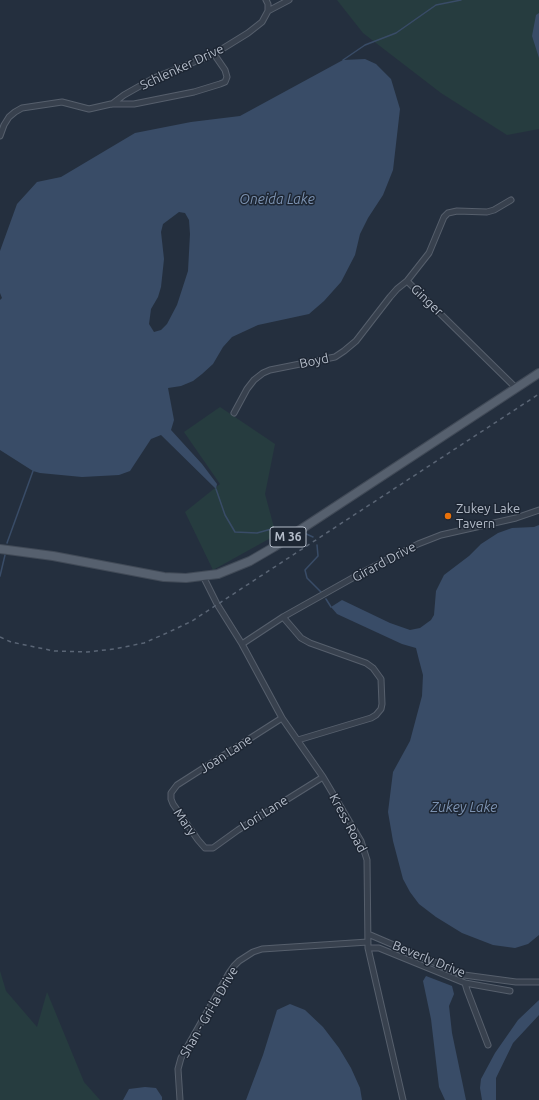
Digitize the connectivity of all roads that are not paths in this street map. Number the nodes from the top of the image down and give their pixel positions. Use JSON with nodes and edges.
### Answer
{"nodes":[{"id":1,"x":266,"y":0,"type":"edge"},
{"id":2,"x":290,"y":0,"type":"edge"},
{"id":3,"x":268,"y":11,"type":"junction"},
{"id":4,"x":214,"y":54,"type":"junction"},
{"id":5,"x":111,"y":104,"type":"junction"},
{"id":6,"x":0,"y":136,"type":"edge"},
{"id":7,"x":511,"y":200,"type":"dead end"},
{"id":8,"x":407,"y":281,"type":"junction"},
{"id":9,"x":539,"y":373,"type":"edge"},
{"id":10,"x":516,"y":388,"type":"junction"},
{"id":11,"x":234,"y":413,"type":"dead end"},
{"id":12,"x":539,"y":510,"type":"edge"},
{"id":13,"x":0,"y":549,"type":"edge"},
{"id":14,"x":203,"y":576,"type":"junction"},
{"id":15,"x":283,"y":617,"type":"junction"},
{"id":16,"x":242,"y":644,"type":"junction"},
{"id":17,"x":282,"y":718,"type":"junction"},
{"id":18,"x":298,"y":740,"type":"junction"},
{"id":19,"x":323,"y":777,"type":"junction"},
{"id":20,"x":171,"y":793,"type":"joint"},
{"id":21,"x":205,"y":848,"type":"joint"},
{"id":22,"x":368,"y":934,"type":"junction"},
{"id":23,"x":368,"y":945,"type":"junction"},
{"id":24,"x":539,"y":982,"type":"edge"},
{"id":25,"x":466,"y":983,"type":"junction"},
{"id":26,"x":510,"y":991,"type":"dead end"},
{"id":27,"x":488,"y":1045,"type":"dead end"},
{"id":28,"x":180,"y":1100,"type":"edge"},
{"id":29,"x":404,"y":1100,"type":"edge"}],
"edges":[{"from":1,"to":3,"type":"street"},
{"from":2,"to":3,"type":"street","name":"Schlenker Drive"},
{"from":3,"to":4,"type":"street","name":"Schlenker Drive"},
{"from":4,"to":5,"type":"street","name":"Schlenker Drive"},
{"from":4,"to":5,"type":"street"},
{"from":5,"to":6,"type":"street"},
{"from":7,"to":8,"type":"street","name":"Ginger"},
{"from":8,"to":10,"type":"street","name":"Ginger"},
{"from":8,"to":11,"type":"street","name":"Boyd"},
{"from":9,"to":10,"type":"main road","number":"M 36"},
{"from":10,"to":14,"type":"main road","number":"M 36"},
{"from":12,"to":15,"type":"street","name":"Girard Drive"},
{"from":13,"to":14,"type":"main road","number":"M 36"},
{"from":14,"to":16,"type":"street","name":"Kress Road"},
{"from":15,"to":16,"type":"street","name":"Girard Drive"},
{"from":15,"to":18,"type":"street"},
{"from":16,"to":17,"type":"street","name":"Kress Road"},
{"from":17,"to":18,"type":"street","name":"Kress Road"},
{"from":17,"to":20,"type":"street","name":"Joan Lane"},
{"from":18,"to":19,"type":"street","name":"Kress Road"},
{"from":19,"to":21,"type":"street","name":"Lori Lane"},
{"from":19,"to":22,"type":"street","name":"Kress Road"},
{"from":20,"to":21,"type":"street","name":"Mary"},
{"from":22,"to":23,"type":"street","name":"Kress Road"},
{"from":22,"to":24,"type":"street","name":"Beverly Drive"},
{"from":23,"to":25,"type":"street","name":"Shan - Gri-la Drive"},
{"from":23,"to":28,"type":"street","name":"Shan - Gri-la Drive"},
{"from":23,"to":29,"type":"street","name":"Kress Road"},
{"from":25,"to":26,"type":"street","name":"Shan - Gri-la Drive"},
{"from":25,"to":27,"type":"street"}]}
